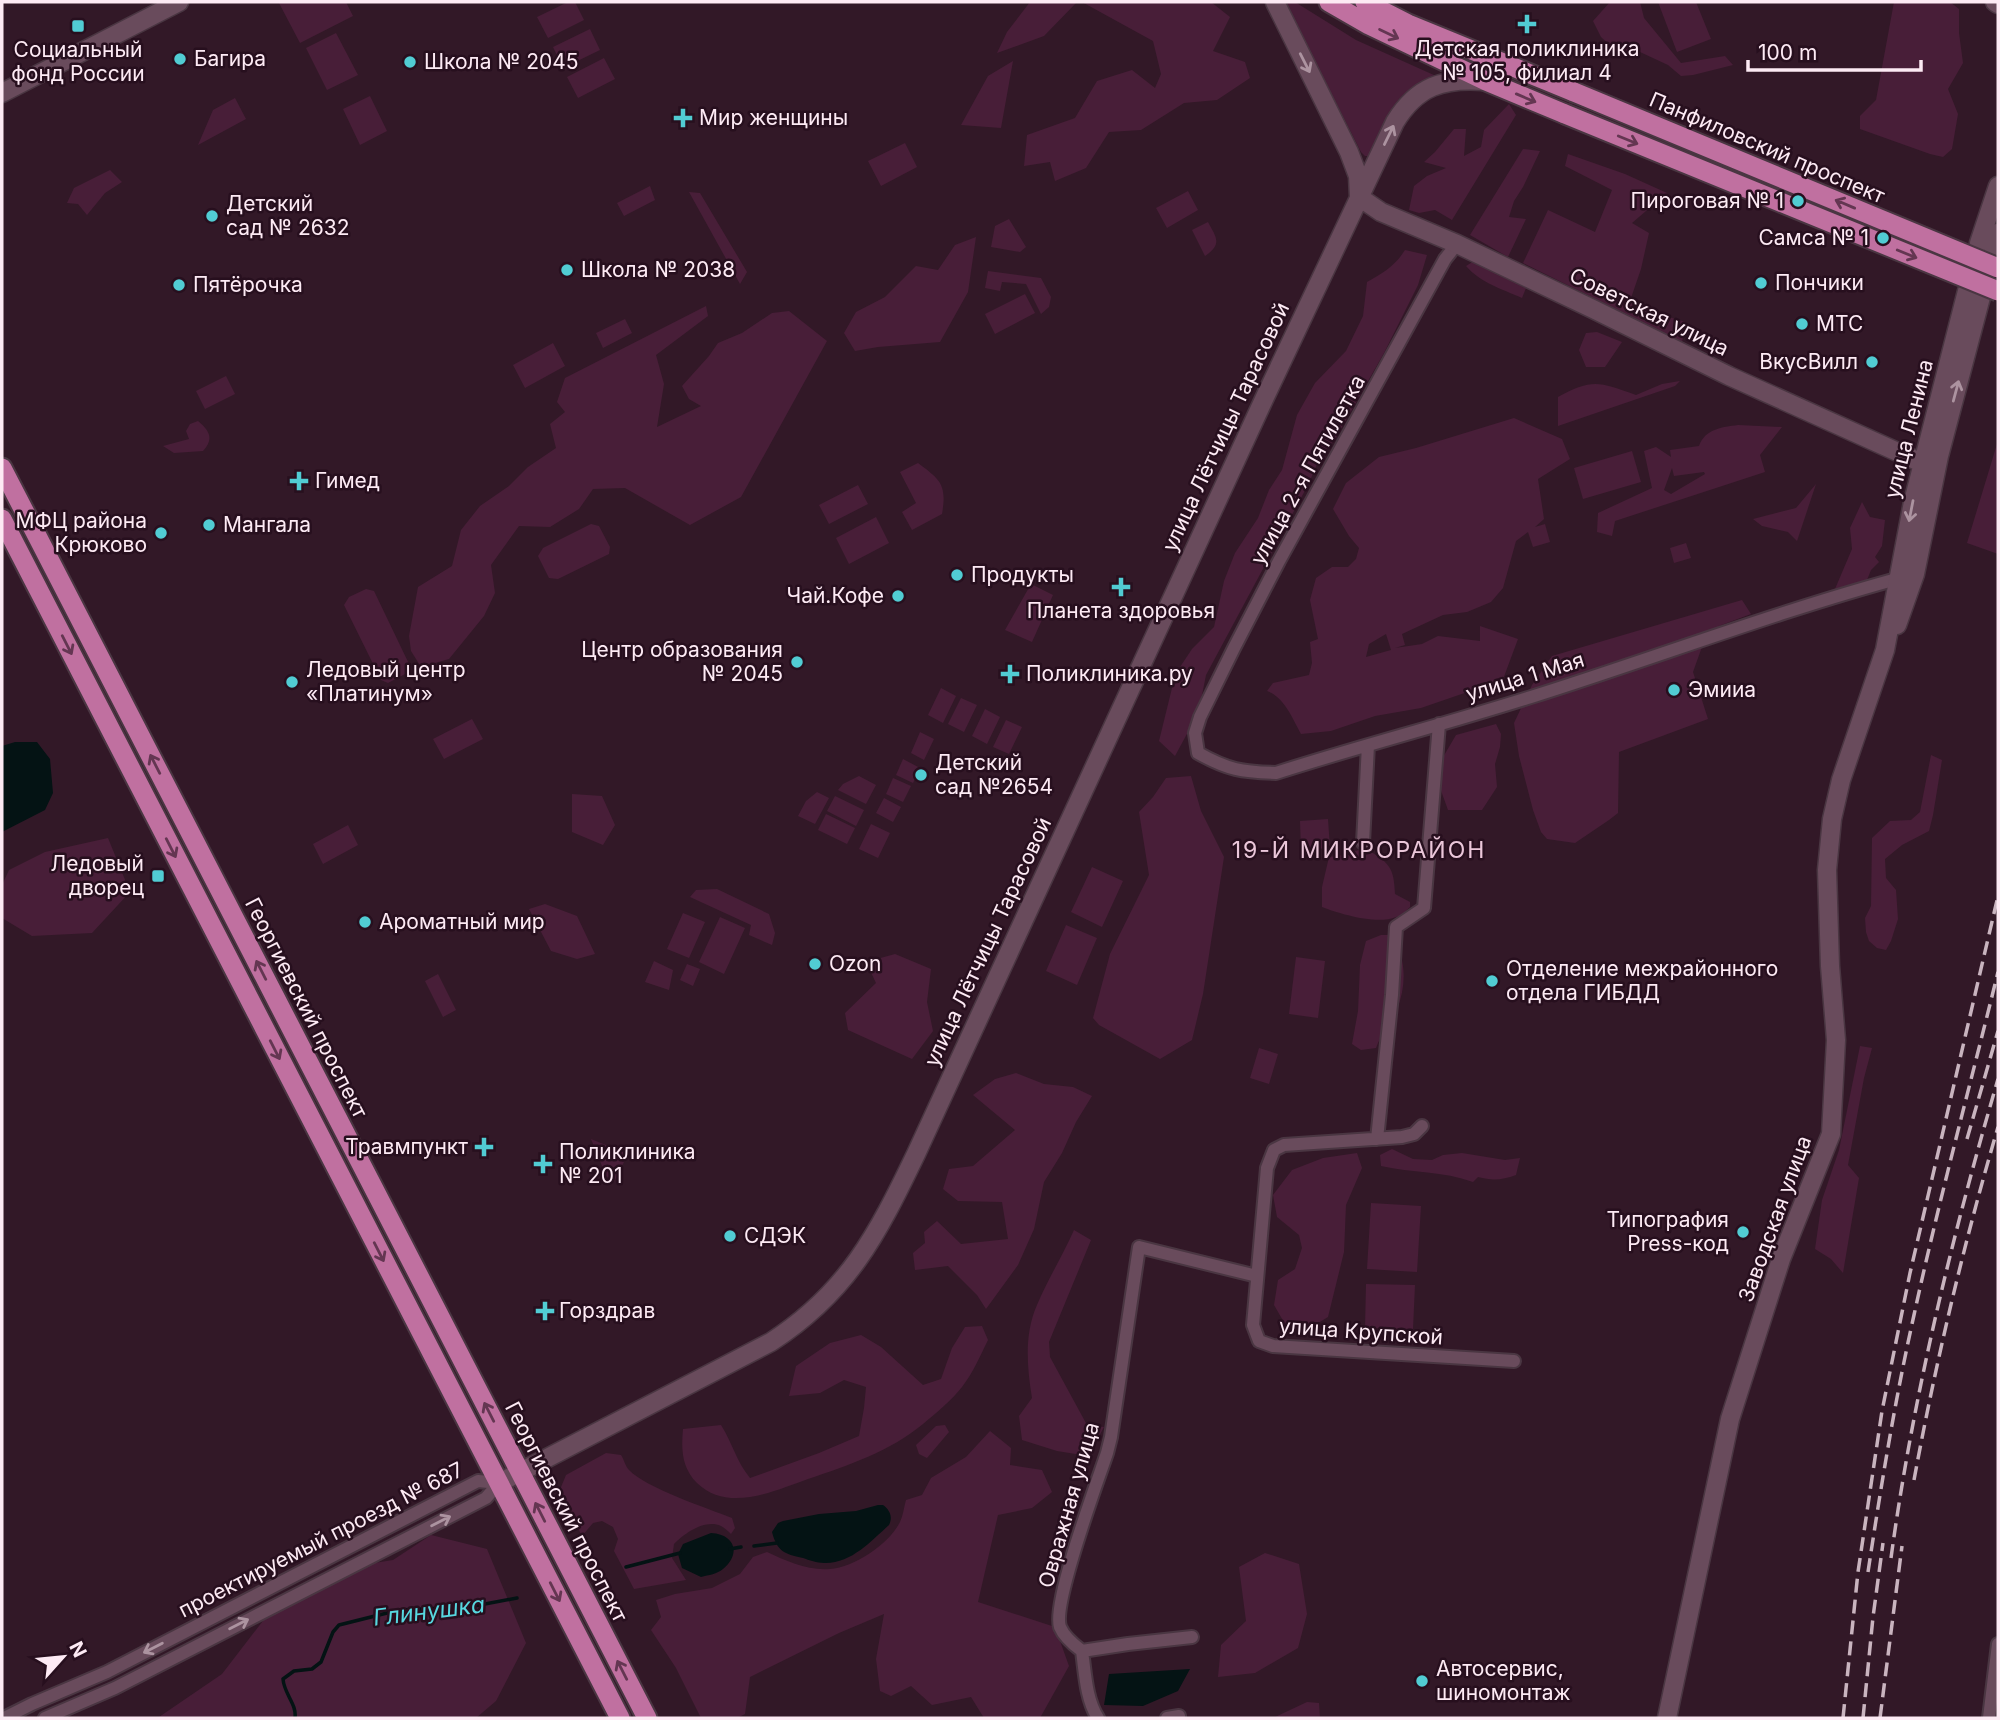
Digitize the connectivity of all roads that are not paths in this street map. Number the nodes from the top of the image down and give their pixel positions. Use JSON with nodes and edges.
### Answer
{"nodes":[{"id":1,"x":179,"y":2,"type":"edge"},
{"id":2,"x":1275,"y":2,"type":"edge"},
{"id":3,"x":1329,"y":2,"type":"edge"},
{"id":4,"x":1365,"y":2,"type":"edge"},
{"id":5,"x":1394,"y":2,"type":"edge"},
{"id":6,"x":1408,"y":24,"type":"junction"},
{"id":7,"x":1486,"y":81,"type":"junction"},
{"id":8,"x":2,"y":93,"type":"edge"},
{"id":9,"x":1998,"y":186,"type":"edge"},
{"id":10,"x":1359,"y":197,"type":"junction"},
{"id":11,"x":1457,"y":244,"type":"junction"},
{"id":12,"x":1992,"y":248,"type":"edge"},
{"id":13,"x":1982,"y":293,"type":"edge"},
{"id":14,"x":1930,"y":459,"type":"junction"},
{"id":15,"x":2,"y":468,"type":"edge"},
{"id":16,"x":2,"y":519,"type":"edge"},
{"id":17,"x":1907,"y":576,"type":"junction"},
{"id":18,"x":67,"y":594,"type":"junction"},
{"id":19,"x":45,"y":603,"type":"junction"},
{"id":20,"x":1200,"y":717,"type":"joint"},
{"id":21,"x":1439,"y":724,"type":"junction"},
{"id":22,"x":1368,"y":745,"type":"junction"},
{"id":23,"x":1363,"y":843,"type":"dead end"},
{"id":24,"x":1422,"y":1126,"type":"dead end"},
{"id":25,"x":1377,"y":1139,"type":"junction"},
{"id":26,"x":1257,"y":1276,"type":"junction"},
{"id":27,"x":1514,"y":1361,"type":"dead end"},
{"id":28,"x":520,"y":1473,"type":"junction"},
{"id":29,"x":499,"y":1483,"type":"junction"},
{"id":30,"x":1192,"y":1637,"type":"dead end"},
{"id":31,"x":1998,"y":1644,"type":"edge"},
{"id":32,"x":1082,"y":1651,"type":"junction"},
{"id":33,"x":4,"y":1718,"type":"edge"},
{"id":34,"x":45,"y":1718,"type":"edge"},
{"id":35,"x":620,"y":1718,"type":"edge"},
{"id":36,"x":647,"y":1718,"type":"edge"},
{"id":37,"x":1098,"y":1718,"type":"edge"},
{"id":38,"x":1667,"y":1718,"type":"edge"},
{"id":39,"x":1989,"y":1718,"type":"edge"}],
"edges":[{"from":1,"to":8,"type":"main road"},
{"from":2,"to":10,"type":"main road","one_way":true},
{"from":3,"to":7,"type":"main road","one_way":true},
{"from":4,"to":6,"type":"main road","name":"Панфиловский проспект"},
{"from":5,"to":6,"type":"main road"},
{"from":12,"to":6,"type":"main road","name":"Панфиловский проспект","one_way":true,"bridge":true},
{"from":10,"to":7,"type":"main road","name":"улица Лётчицы Тарасовой","one_way":true},
{"from":7,"to":13,"type":"main road","name":"Панфиловский проспект","one_way":true,"bridge":true},
{"from":9,"to":12,"type":"main road"},
{"from":10,"to":11,"type":"main road","name":"Советская улица"},
{"from":10,"to":28,"type":"main road","name":"улица Лётчицы Тарасовой"},
{"from":11,"to":14,"type":"main road","name":"Советская улица"},
{"from":11,"to":20,"type":"street","name":"улица 2-я Пятилетка"},
{"from":13,"to":14,"type":"main road","name":"улица Ленина"},
{"from":14,"to":17,"type":"main road","name":"улица Ленина"},
{"from":15,"to":18,"type":"main road","name":"Георгиевский проспект"},
{"from":16,"to":19,"type":"main road"},
{"from":17,"to":21,"type":"street","name":"улица 1 Мая"},
{"from":17,"to":38,"type":"main road","name":"Заводская улица"},
{"from":18,"to":19,"type":"street"},
{"from":28,"to":18,"type":"main road","name":"Георгиевский проспект","one_way":true},
{"from":19,"to":29,"type":"main road","one_way":true},
{"from":20,"to":22,"type":"street","name":"улица 1 Мая"},
{"from":21,"to":22,"type":"street","name":"улица 1 Мая"},
{"from":21,"to":25,"type":"street"},
{"from":22,"to":23,"type":"street"},
{"from":24,"to":25,"type":"street","name":"улица Крупской"},
{"from":25,"to":26,"type":"street","name":"улица Крупской"},
{"from":26,"to":27,"type":"street","name":"улица Крупской"},
{"from":26,"to":32,"type":"street","name":"Овражная улица"},
{"from":28,"to":29,"type":"main road","name":"улица Лётчицы Тарасовой"},
{"from":36,"to":28,"type":"main road","name":"Георгиевский проспект","one_way":true},
{"from":29,"to":33,"type":"street","name":"проектируемый проезд № 687","one_way":true},
{"from":34,"to":29,"type":"street","name":"проектируемый проезд № 687","one_way":true},
{"from":29,"to":35,"type":"main road","one_way":true},
{"from":30,"to":32,"type":"street"},
{"from":31,"to":39,"type":"street"},
{"from":32,"to":37,"type":"street"}]}
